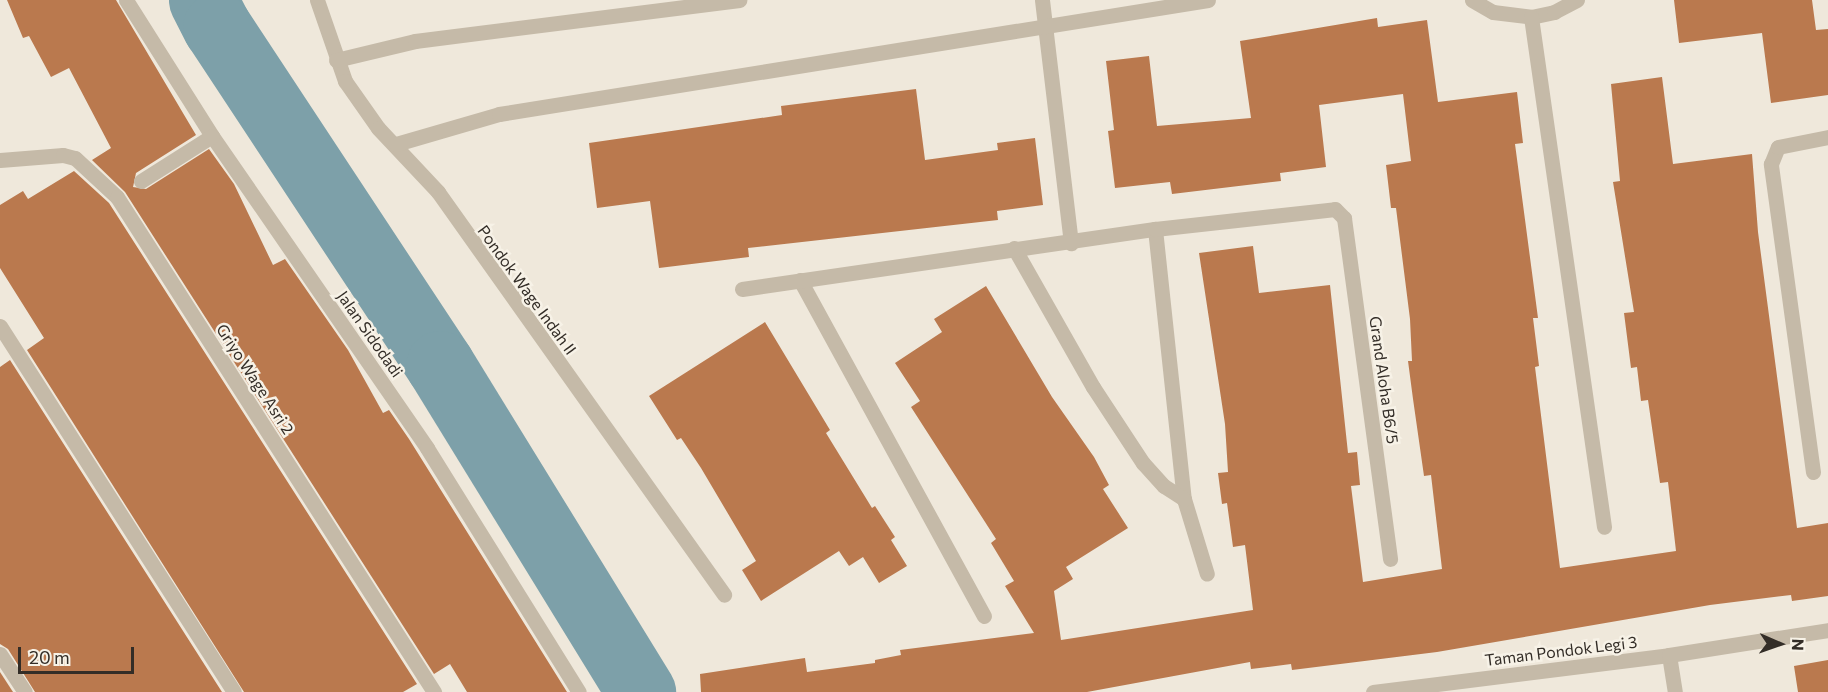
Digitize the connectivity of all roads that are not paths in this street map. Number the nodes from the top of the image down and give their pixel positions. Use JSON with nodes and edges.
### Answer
{"nodes":[{"id":1,"x":126,"y":0,"type":"edge"},
{"id":2,"x":317,"y":0,"type":"edge"},
{"id":3,"x":740,"y":0,"type":"edge"},
{"id":4,"x":1042,"y":0,"type":"edge"},
{"id":5,"x":1208,"y":0,"type":"edge"},
{"id":6,"x":1472,"y":0,"type":"edge"},
{"id":7,"x":1577,"y":0,"type":"edge"},
{"id":8,"x":1531,"y":16,"type":"junction"},
{"id":9,"x":1045,"y":28,"type":"junction"},
{"id":10,"x":336,"y":60,"type":"junction"},
{"id":11,"x":212,"y":136,"type":"junction"},
{"id":12,"x":1828,"y":137,"type":"edge"},
{"id":13,"x":396,"y":144,"type":"junction"},
{"id":14,"x":0,"y":160,"type":"edge"},
{"id":15,"x":141,"y":181,"type":"dead end"},
{"id":16,"x":1155,"y":229,"type":"junction"},
{"id":17,"x":1071,"y":243,"type":"junction"},
{"id":18,"x":1014,"y":248,"type":"junction"},
{"id":19,"x":800,"y":280,"type":"junction"},
{"id":20,"x":742,"y":289,"type":"dead end"},
{"id":21,"x":0,"y":326,"type":"edge"},
{"id":22,"x":1813,"y":472,"type":"dead end"},
{"id":23,"x":1184,"y":499,"type":"junction"},
{"id":24,"x":1604,"y":527,"type":"dead end"},
{"id":25,"x":1390,"y":559,"type":"dead end"},
{"id":26,"x":1207,"y":574,"type":"dead end"},
{"id":27,"x":724,"y":595,"type":"dead end"},
{"id":28,"x":984,"y":616,"type":"dead end"},
{"id":29,"x":1828,"y":630,"type":"edge"},
{"id":30,"x":0,"y":654,"type":"edge"},
{"id":31,"x":1669,"y":656,"type":"junction"},
{"id":32,"x":1458,"y":687,"type":"edge"},
{"id":33,"x":25,"y":692,"type":"edge"},
{"id":34,"x":234,"y":692,"type":"edge"},
{"id":35,"x":434,"y":692,"type":"edge"},
{"id":36,"x":579,"y":692,"type":"edge"},
{"id":37,"x":1373,"y":692,"type":"edge"},
{"id":38,"x":1675,"y":692,"type":"edge"}],
"edges":[{"from":1,"to":11,"type":"street","name":"Jalan Sidodadi"},
{"from":2,"to":10,"type":"street","name":"Pondok Wage Indah II"},
{"from":3,"to":10,"type":"street"},
{"from":4,"to":9,"type":"street"},
{"from":5,"to":9,"type":"street"},
{"from":6,"to":8,"type":"street"},
{"from":7,"to":8,"type":"street"},
{"from":8,"to":24,"type":"street"},
{"from":9,"to":13,"type":"street"},
{"from":9,"to":17,"type":"street"},
{"from":10,"to":13,"type":"street","name":"Pondok Wage Indah II"},
{"from":11,"to":15,"type":"street"},
{"from":11,"to":36,"type":"street","name":"Jalan Sidodadi"},
{"from":12,"to":22,"type":"street"},
{"from":13,"to":27,"type":"street","name":"Pondok Wage Indah II"},
{"from":14,"to":35,"type":"street","name":"Griyo Wage Asri 2"},
{"from":16,"to":17,"type":"street"},
{"from":16,"to":23,"type":"street"},
{"from":16,"to":25,"type":"street","name":"Grand Aloha B6/5"},
{"from":17,"to":18,"type":"street"},
{"from":18,"to":19,"type":"street"},
{"from":18,"to":23,"type":"street"},
{"from":19,"to":20,"type":"street"},
{"from":19,"to":28,"type":"street"},
{"from":21,"to":34,"type":"street"},
{"from":23,"to":26,"type":"street"},
{"from":29,"to":31,"type":"street","name":"Taman Pondok Legi 3"},
{"from":30,"to":33,"type":"street"},
{"from":31,"to":32,"type":"street","name":"Taman Pondok Legi 3"},
{"from":31,"to":38,"type":"street"},
{"from":32,"to":37,"type":"street","name":"Taman Pondok Legi 3"}]}
